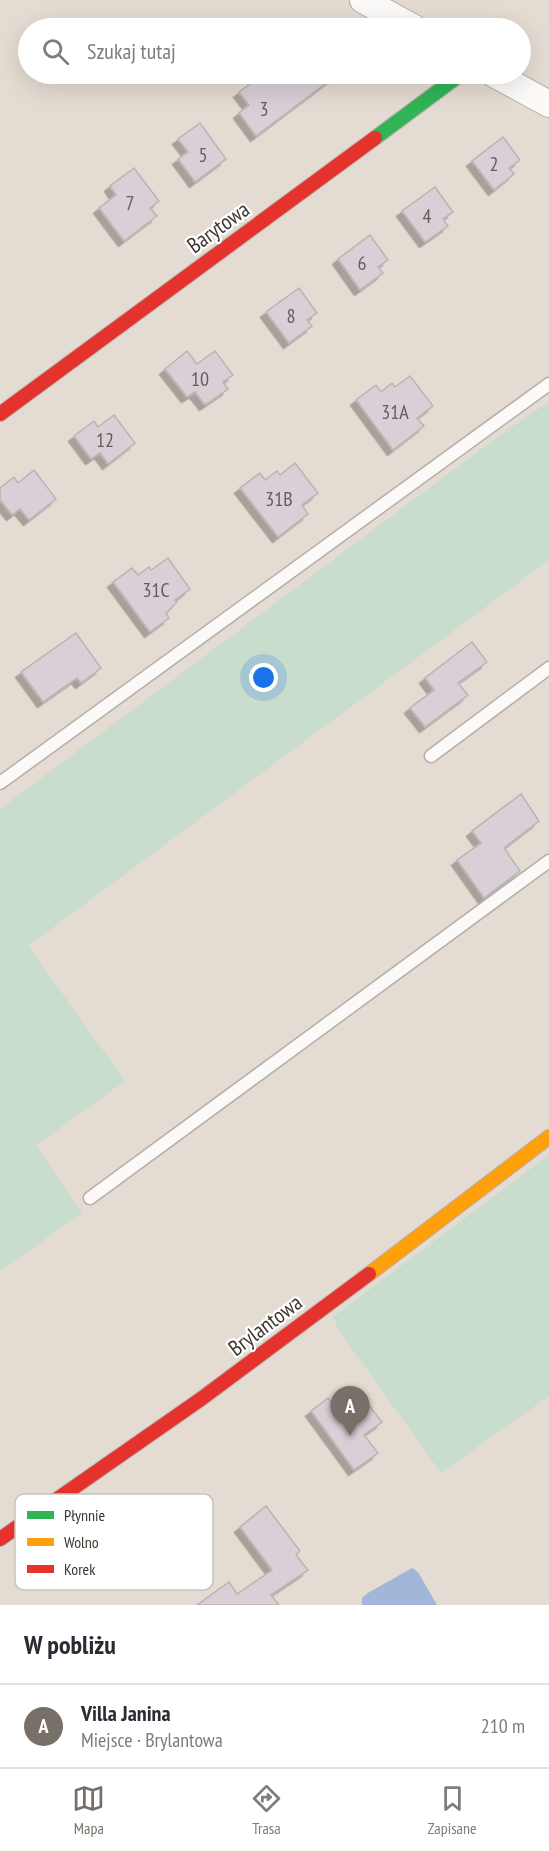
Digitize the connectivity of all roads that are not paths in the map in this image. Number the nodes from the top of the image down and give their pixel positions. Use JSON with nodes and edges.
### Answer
{"nodes":[{"id":1,"x":363,"y":0,"type":"edge"},
{"id":2,"x":396,"y":18,"type":"edge"},
{"id":3,"x":447,"y":84,"type":"edge"},
{"id":4,"x":512,"y":84,"type":"edge"},
{"id":5,"x":549,"y":104,"type":"edge"},
{"id":6,"x":549,"y":384,"type":"edge"},
{"id":7,"x":0,"y":414,"type":"edge"},
{"id":8,"x":549,"y":668,"type":"edge"},
{"id":9,"x":431,"y":756,"type":"dead end"},
{"id":10,"x":0,"y":783,"type":"edge"},
{"id":11,"x":549,"y":861,"type":"edge"},
{"id":12,"x":549,"y":1137,"type":"edge"},
{"id":13,"x":90,"y":1198,"type":"dead end"},
{"id":14,"x":65,"y":1494,"type":"edge"},
{"id":15,"x":15,"y":1529,"type":"edge"},
{"id":16,"x":0,"y":1539,"type":"edge"}],
"edges":[{"from":1,"to":2,"type":"street"},
{"from":3,"to":7,"type":"street","name":"Barytowa"},
{"from":4,"to":5,"type":"street"},
{"from":6,"to":10,"type":"lane"},
{"from":8,"to":9,"type":"lane"},
{"from":11,"to":13,"type":"lane"},
{"from":12,"to":14,"type":"street","name":"Brylantowa"},
{"from":15,"to":16,"type":"street","name":"Brylantowa"}]}
